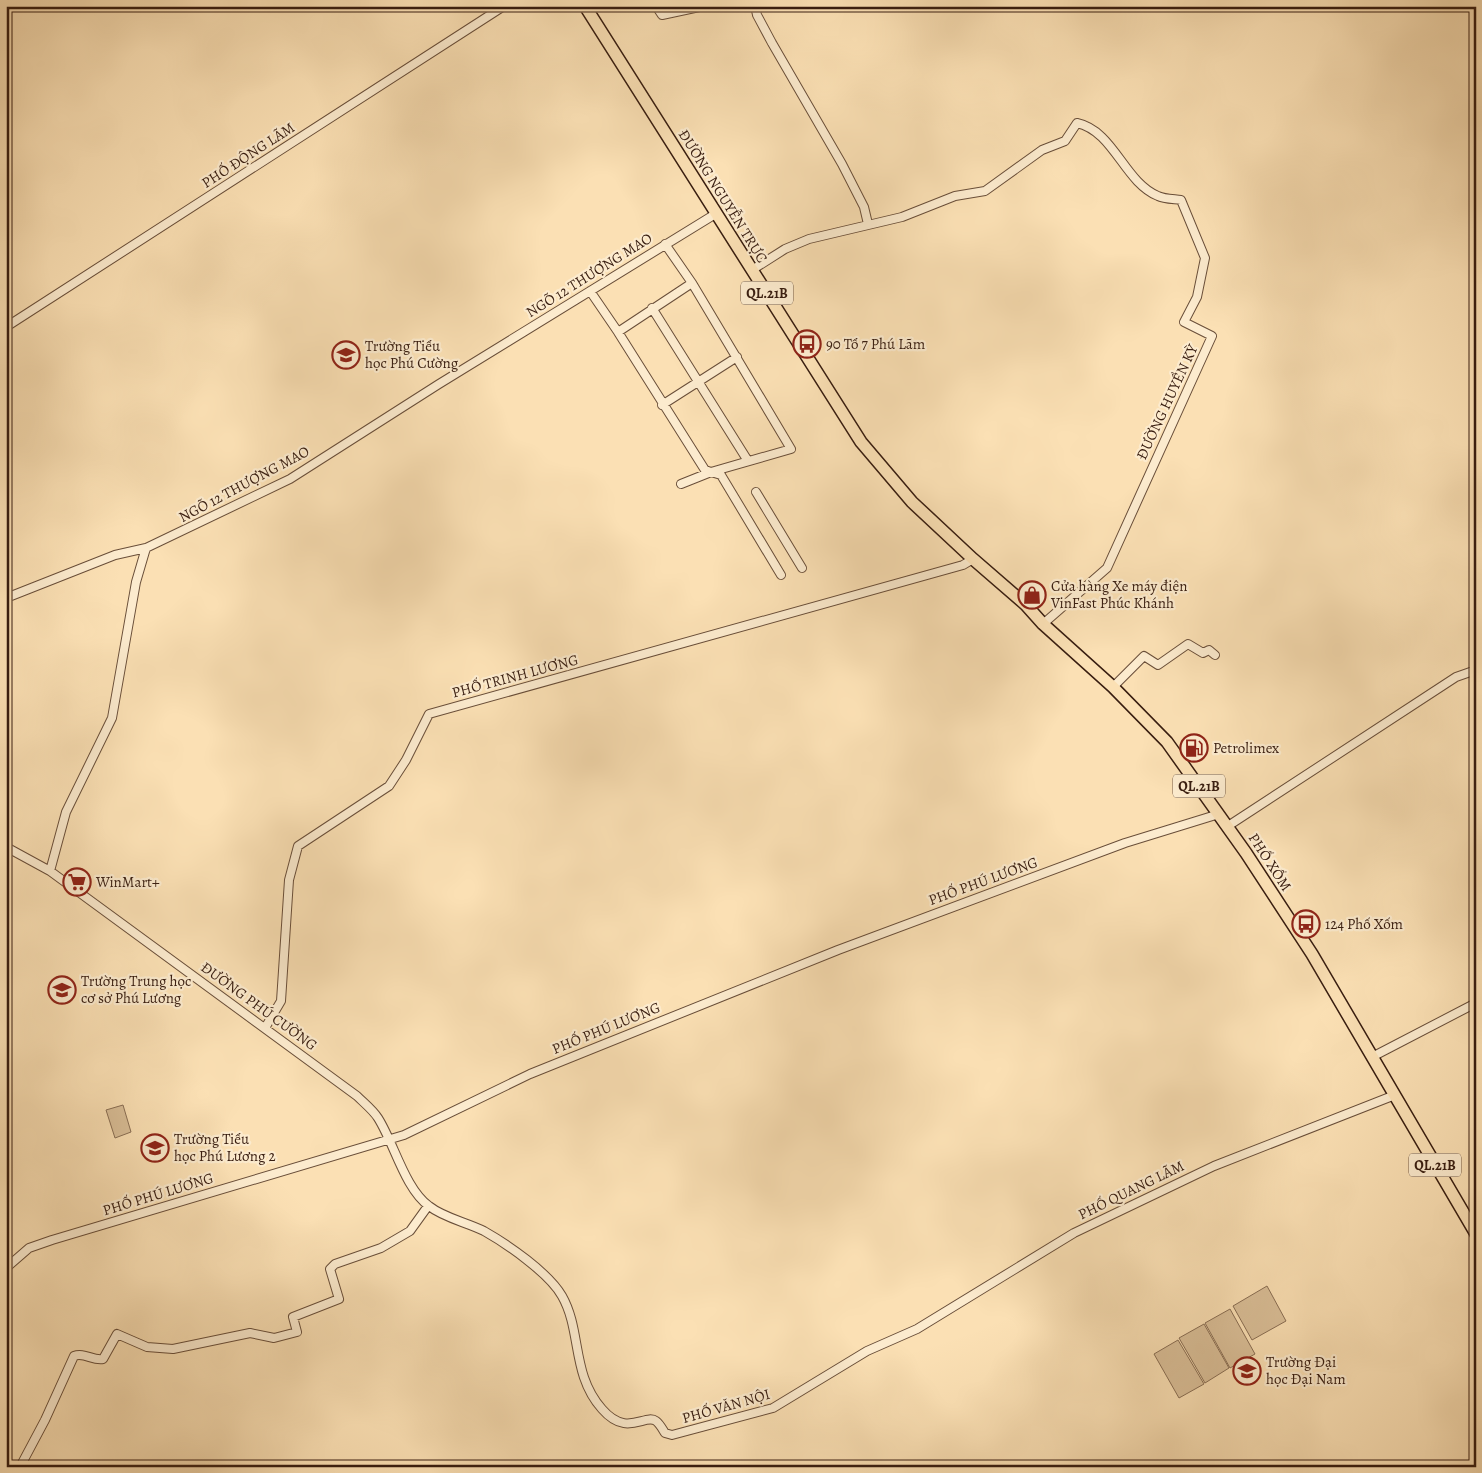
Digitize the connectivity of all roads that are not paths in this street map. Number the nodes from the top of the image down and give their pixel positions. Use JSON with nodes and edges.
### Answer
{"nodes":[{"id":1,"x":504,"y":6,"type":"edge"},
{"id":2,"x":585,"y":6,"type":"edge"},
{"id":3,"x":656,"y":6,"type":"edge"},
{"id":4,"x":704,"y":6,"type":"edge"},
{"id":5,"x":755,"y":6,"type":"edge"},
{"id":6,"x":716,"y":214,"type":"junction"},
{"id":7,"x":868,"y":224,"type":"junction"},
{"id":8,"x":665,"y":244,"type":"junction"},
{"id":9,"x":752,"y":270,"type":"junction"},
{"id":10,"x":692,"y":283,"type":"junction"},
{"id":11,"x":590,"y":292,"type":"junction"},
{"id":12,"x":652,"y":308,"type":"junction"},
{"id":13,"x":6,"y":327,"type":"edge"},
{"id":14,"x":618,"y":332,"type":"junction"},
{"id":15,"x":737,"y":357,"type":"junction"},
{"id":16,"x":698,"y":382,"type":"junction"},
{"id":17,"x":662,"y":405,"type":"junction"},
{"id":18,"x":748,"y":461,"type":"junction"},
{"id":19,"x":711,"y":472,"type":"junction"},
{"id":20,"x":681,"y":484,"type":"dead end"},
{"id":21,"x":756,"y":492,"type":"dead end"},
{"id":22,"x":146,"y":548,"type":"junction"},
{"id":23,"x":973,"y":559,"type":"junction"},
{"id":24,"x":802,"y":568,"type":"dead end"},
{"id":25,"x":781,"y":575,"type":"dead end"},
{"id":26,"x":6,"y":598,"type":"edge"},
{"id":27,"x":1043,"y":624,"type":"junction"},
{"id":28,"x":1215,"y":655,"type":"dead end"},
{"id":29,"x":1476,"y":670,"type":"edge"},
{"id":30,"x":1113,"y":687,"type":"junction"},
{"id":31,"x":1219,"y":814,"type":"junction"},
{"id":32,"x":1228,"y":826,"type":"junction"},
{"id":33,"x":6,"y":848,"type":"edge"},
{"id":34,"x":50,"y":871,"type":"junction"},
{"id":35,"x":1476,"y":1003,"type":"edge"},
{"id":36,"x":265,"y":1028,"type":"junction"},
{"id":37,"x":1372,"y":1057,"type":"junction"},
{"id":38,"x":1395,"y":1095,"type":"junction"},
{"id":39,"x":390,"y":1139,"type":"junction"},
{"id":40,"x":428,"y":1206,"type":"junction"},
{"id":41,"x":459,"y":1220,"type":"joint"},
{"id":42,"x":1476,"y":1234,"type":"edge"},
{"id":43,"x":6,"y":1268,"type":"edge"},
{"id":44,"x":893,"y":1338,"type":"joint"},
{"id":45,"x":20,"y":1467,"type":"edge"}],
"edges":[{"from":1,"to":13,"type":"street","name":"PHỐ ĐỘNG LÃM"},
{"from":2,"to":6,"type":"highway","name":"ĐƯỜNG NGUYỄN TRỰC","number":"QL.21B"},
{"from":3,"to":4,"type":"street"},
{"from":5,"to":7,"type":"street"},
{"from":6,"to":8,"type":"street","name":"NGÕ 12 THƯỢNG MAO"},
{"from":6,"to":9,"type":"highway","name":"ĐƯỜNG NGUYỄN TRỰC","number":"QL.21B"},
{"from":7,"to":9,"type":"street","name":"ĐƯỜNG HUYỀN KỲ"},
{"from":7,"to":27,"type":"street","name":"ĐƯỜNG HUYỀN KỲ"},
{"from":8,"to":10,"type":"street"},
{"from":8,"to":11,"type":"street","name":"NGÕ 12 THƯỢNG MAO"},
{"from":9,"to":23,"type":"highway","name":"ĐƯỜNG NGUYỄN TRỰC","number":"QL.21B"},
{"from":10,"to":12,"type":"street"},
{"from":10,"to":15,"type":"street"},
{"from":11,"to":14,"type":"street"},
{"from":11,"to":22,"type":"street","name":"NGÕ 12 THƯỢNG MAO"},
{"from":12,"to":14,"type":"street"},
{"from":12,"to":16,"type":"street"},
{"from":14,"to":17,"type":"street"},
{"from":15,"to":16,"type":"street"},
{"from":15,"to":18,"type":"street"},
{"from":16,"to":17,"type":"street"},
{"from":16,"to":18,"type":"street"},
{"from":17,"to":19,"type":"street"},
{"from":18,"to":19,"type":"street"},
{"from":19,"to":20,"type":"street"},
{"from":19,"to":25,"type":"street"},
{"from":21,"to":24,"type":"street"},
{"from":22,"to":26,"type":"street","name":"NGÕ 12 THƯỢNG MAO"},
{"from":22,"to":34,"type":"street"},
{"from":23,"to":27,"type":"highway","name":"PHỐ XỐM","number":"QL.21B"},
{"from":23,"to":36,"type":"street","name":"PHỐ TRINH LƯƠNG"},
{"from":27,"to":30,"type":"highway","name":"PHỐ XỐM","number":"QL.21B"},
{"from":28,"to":30,"type":"street"},
{"from":29,"to":32,"type":"street"},
{"from":30,"to":31,"type":"highway","name":"PHỐ XỐM","number":"QL.21B"},
{"from":31,"to":32,"type":"highway","name":"PHỐ XỐM","number":"QL.21B"},
{"from":31,"to":39,"type":"street","name":"PHỐ PHÚ LƯƠNG"},
{"from":32,"to":37,"type":"highway","name":"PHỐ XỐM","number":"QL.21B"},
{"from":33,"to":34,"type":"street","name":"ĐƯỜNG PHÚ CƯỜNG"},
{"from":34,"to":36,"type":"street","name":"ĐƯỜNG PHÚ CƯỜNG"},
{"from":35,"to":37,"type":"street"},
{"from":36,"to":39,"type":"street","name":"ĐƯỜNG PHÚ CƯỜNG"},
{"from":37,"to":38,"type":"highway","name":"PHỐ XỐM","number":"QL.21B"},
{"from":38,"to":42,"type":"highway","name":"PHỐ XỐM","number":"QL.21B"},
{"from":38,"to":44,"type":"street","name":"PHỐ QUANG LÃM"},
{"from":39,"to":40,"type":"street","name":"ĐƯỜNG PHÚ CƯỜNG"},
{"from":39,"to":43,"type":"street","name":"PHỐ PHÚ LƯƠNG"},
{"from":40,"to":41,"type":"street","name":"ĐƯỜNG PHÚ CƯỜNG"},
{"from":40,"to":45,"type":"street"},
{"from":41,"to":44,"type":"street","name":"PHỐ VĂN NỘI"}]}
